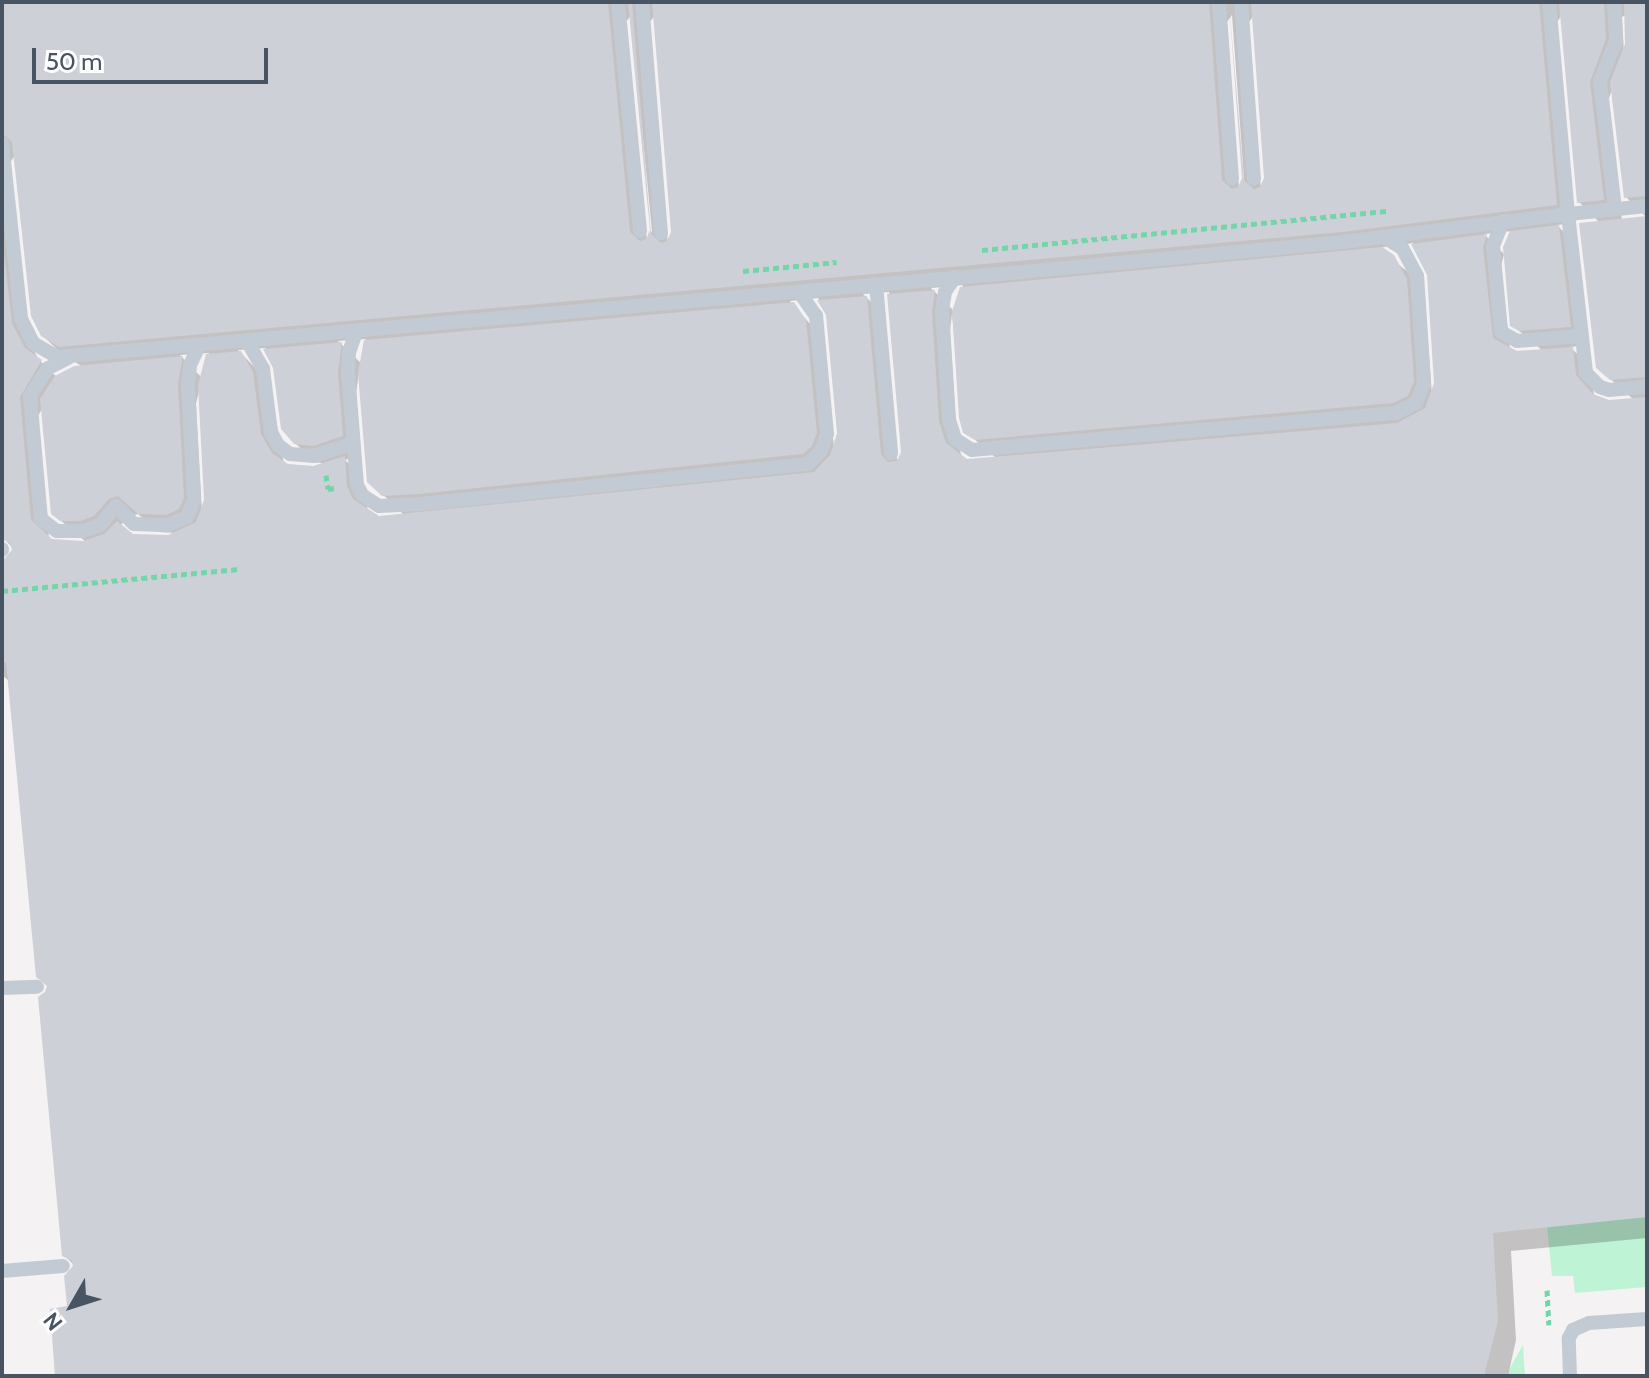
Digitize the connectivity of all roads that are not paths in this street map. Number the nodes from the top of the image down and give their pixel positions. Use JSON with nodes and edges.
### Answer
{"nodes":[{"id":1,"x":618,"y":2,"type":"edge"},
{"id":2,"x":642,"y":2,"type":"edge"},
{"id":3,"x":1219,"y":2,"type":"edge"},
{"id":4,"x":1241,"y":2,"type":"edge"},
{"id":5,"x":1549,"y":2,"type":"edge"},
{"id":6,"x":1614,"y":2,"type":"edge"},
{"id":7,"x":2,"y":143,"type":"edge"},
{"id":8,"x":1232,"y":179,"type":"dead end"},
{"id":9,"x":1254,"y":179,"type":"dead end"},
{"id":10,"x":1647,"y":206,"type":"edge"},
{"id":11,"x":1615,"y":208,"type":"dead end"},
{"id":12,"x":1568,"y":214,"type":"junction"},
{"id":13,"x":1503,"y":221,"type":"junction"},
{"id":14,"x":640,"y":231,"type":"dead end"},
{"id":15,"x":661,"y":233,"type":"dead end"},
{"id":16,"x":1384,"y":237,"type":"junction"},
{"id":17,"x":955,"y":277,"type":"junction"},
{"id":18,"x":876,"y":284,"type":"junction"},
{"id":19,"x":799,"y":292,"type":"junction"},
{"id":20,"x":356,"y":332,"type":"junction"},
{"id":21,"x":1581,"y":336,"type":"junction"},
{"id":22,"x":247,"y":341,"type":"junction"},
{"id":23,"x":199,"y":346,"type":"junction"},
{"id":24,"x":68,"y":358,"type":"junction"},
{"id":25,"x":1647,"y":387,"type":"edge"},
{"id":26,"x":353,"y":443,"type":"junction"},
{"id":27,"x":891,"y":453,"type":"dead end"},
{"id":28,"x":37,"y":987,"type":"dead end"},
{"id":29,"x":2,"y":988,"type":"edge"},
{"id":30,"x":63,"y":1266,"type":"dead end"},
{"id":31,"x":2,"y":1271,"type":"edge"},
{"id":32,"x":1647,"y":1319,"type":"edge"},
{"id":33,"x":1570,"y":1376,"type":"edge"}],
"edges":[{"from":1,"to":14,"type":"lane"},
{"from":2,"to":15,"type":"lane"},
{"from":3,"to":8,"type":"lane"},
{"from":4,"to":9,"type":"lane"},
{"from":5,"to":12,"type":"lane"},
{"from":6,"to":11,"type":"lane"},
{"from":7,"to":24,"type":"lane"},
{"from":10,"to":12,"type":"lane"},
{"from":12,"to":13,"type":"lane"},
{"from":12,"to":21,"type":"lane"},
{"from":13,"to":16,"type":"lane"},
{"from":13,"to":21,"type":"lane"},
{"from":16,"to":17,"type":"lane"},
{"from":16,"to":17,"type":"lane"},
{"from":17,"to":18,"type":"lane"},
{"from":18,"to":19,"type":"lane"},
{"from":18,"to":27,"type":"lane"},
{"from":19,"to":20,"type":"lane"},
{"from":19,"to":26,"type":"lane"},
{"from":20,"to":22,"type":"lane"},
{"from":20,"to":26,"type":"lane"},
{"from":21,"to":25,"type":"lane"},
{"from":22,"to":23,"type":"lane"},
{"from":22,"to":26,"type":"lane"},
{"from":23,"to":24,"type":"lane"},
{"from":23,"to":24,"type":"lane"},
{"from":28,"to":29,"type":"lane"},
{"from":30,"to":31,"type":"lane"},
{"from":32,"to":33,"type":"lane"}]}
